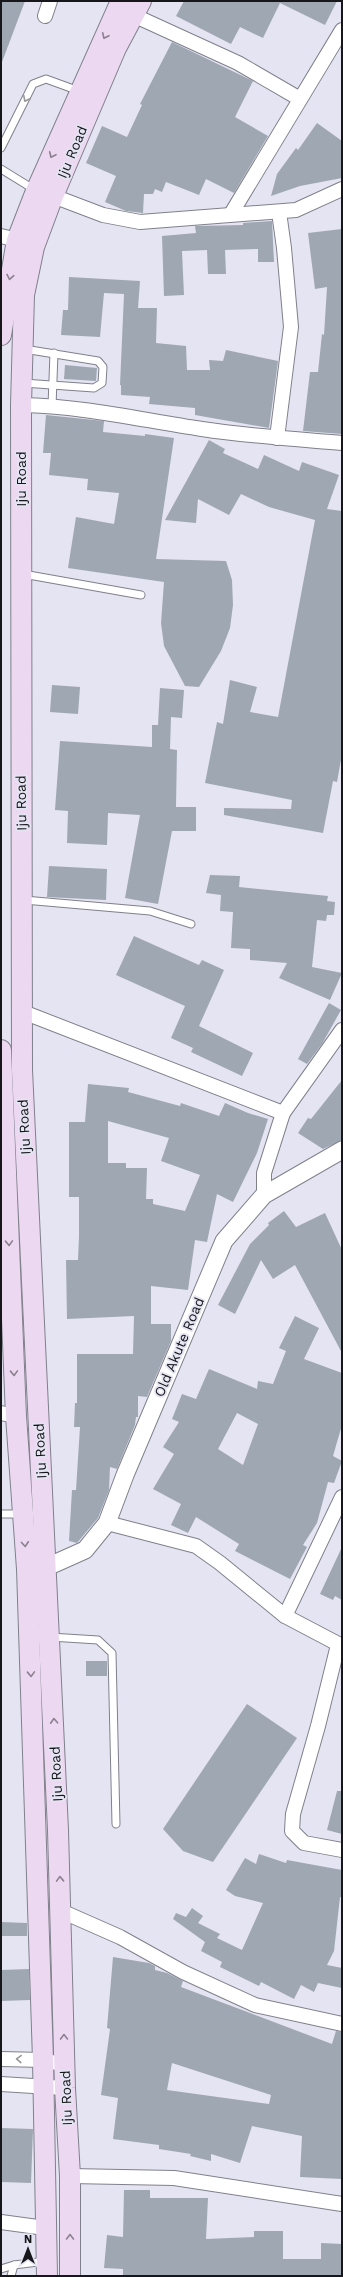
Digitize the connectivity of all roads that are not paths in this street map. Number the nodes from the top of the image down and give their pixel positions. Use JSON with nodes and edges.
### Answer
{"nodes":[{"id":1,"x":50,"y":1,"type":"edge"},
{"id":2,"x":132,"y":6,"type":"edge"},
{"id":3,"x":45,"y":16,"type":"dead end"},
{"id":4,"x":342,"y":30,"type":"edge"},
{"id":5,"x":81,"y":92,"type":"junction"},
{"id":6,"x":300,"y":99,"type":"junction"},
{"id":7,"x":1,"y":148,"type":"edge"},
{"id":8,"x":1,"y":169,"type":"edge"},
{"id":9,"x":342,"y":189,"type":"edge"},
{"id":10,"x":44,"y":194,"type":"junction"},
{"id":11,"x":279,"y":212,"type":"junction"},
{"id":12,"x":231,"y":214,"type":"junction"},
{"id":13,"x":9,"y":238,"type":"edge"},
{"id":14,"x":1,"y":335,"type":"edge"},
{"id":15,"x":22,"y":349,"type":"junction"},
{"id":16,"x":54,"y":353,"type":"junction"},
{"id":17,"x":21,"y":382,"type":"junction"},
{"id":18,"x":53,"y":386,"type":"junction"},
{"id":19,"x":21,"y":405,"type":"junction"},
{"id":20,"x":52,"y":406,"type":"junction"},
{"id":21,"x":277,"y":438,"type":"junction"},
{"id":22,"x":342,"y":442,"type":"edge"},
{"id":23,"x":20,"y":574,"type":"junction"},
{"id":24,"x":141,"y":595,"type":"dead end"},
{"id":25,"x":22,"y":900,"type":"junction"},
{"id":26,"x":191,"y":924,"type":"dead end"},
{"id":27,"x":23,"y":1012,"type":"junction"},
{"id":28,"x":342,"y":1030,"type":"edge"},
{"id":29,"x":1,"y":1050,"type":"edge"},
{"id":30,"x":1,"y":1070,"type":"edge"},
{"id":31,"x":283,"y":1112,"type":"junction"},
{"id":32,"x":342,"y":1150,"type":"edge"},
{"id":33,"x":13,"y":1168,"type":"edge"},
{"id":34,"x":264,"y":1195,"type":"junction"},
{"id":35,"x":6,"y":1284,"type":"edge"},
{"id":36,"x":8,"y":1415,"type":"edge"},
{"id":37,"x":342,"y":1497,"type":"edge"},
{"id":38,"x":1,"y":1514,"type":"edge"},
{"id":39,"x":23,"y":1514,"type":"junction"},
{"id":40,"x":107,"y":1522,"type":"junction"},
{"id":41,"x":47,"y":1567,"type":"junction"},
{"id":42,"x":285,"y":1616,"type":"junction"},
{"id":43,"x":49,"y":1637,"type":"junction"},
{"id":44,"x":340,"y":1646,"type":"edge"},
{"id":45,"x":116,"y":1824,"type":"dead end"},
{"id":46,"x":342,"y":1850,"type":"edge"},
{"id":47,"x":61,"y":1911,"type":"junction"},
{"id":48,"x":342,"y":2024,"type":"edge"},
{"id":49,"x":1,"y":2058,"type":"edge"},
{"id":50,"x":43,"y":2060,"type":"junction"},
{"id":51,"x":65,"y":2066,"type":"junction"},
{"id":52,"x":1,"y":2084,"type":"edge"},
{"id":53,"x":43,"y":2087,"type":"junction"},
{"id":54,"x":65,"y":2088,"type":"junction"},
{"id":55,"x":70,"y":2176,"type":"junction"},
{"id":56,"x":342,"y":2204,"type":"edge"},
{"id":57,"x":1,"y":2222,"type":"edge"},
{"id":58,"x":45,"y":2228,"type":"junction"},
{"id":59,"x":14,"y":2265,"type":"junction"},
{"id":60,"x":47,"y":2268,"type":"edge"},
{"id":61,"x":1,"y":2269,"type":"edge"},
{"id":62,"x":11,"y":2276,"type":"edge"},
{"id":63,"x":70,"y":2276,"type":"edge"}],
"edges":[{"from":1,"to":3,"type":"street"},
{"from":2,"to":5,"type":"main road","name":"Iju Road","one_way":true},
{"from":2,"to":6,"type":"street"},
{"from":2,"to":10,"type":"main road","name":"Iju Road"},
{"from":4,"to":6,"type":"street"},
{"from":5,"to":7,"type":"lane","one_way":true},
{"from":5,"to":10,"type":"main road","name":"Iju Road","one_way":true},
{"from":6,"to":12,"type":"street"},
{"from":8,"to":10,"type":"lane"},
{"from":9,"to":11,"type":"street"},
{"from":10,"to":12,"type":"street"},
{"from":10,"to":13,"type":"main road","name":"Iju Road"},
{"from":10,"to":15,"type":"main road","name":"Iju Road"},
{"from":11,"to":12,"type":"street"},
{"from":11,"to":21,"type":"street"},
{"from":13,"to":14,"type":"main road","name":"Iju Road","one_way":true},
{"from":15,"to":16,"type":"lane"},
{"from":15,"to":17,"type":"main road","name":"Iju Road"},
{"from":16,"to":18,"type":"lane"},
{"from":16,"to":18,"type":"lane"},
{"from":17,"to":18,"type":"lane"},
{"from":17,"to":19,"type":"main road","name":"Iju Road"},
{"from":18,"to":20,"type":"lane"},
{"from":19,"to":20,"type":"street"},
{"from":19,"to":23,"type":"main road","name":"Iju Road"},
{"from":20,"to":21,"type":"street"},
{"from":21,"to":22,"type":"street"},
{"from":23,"to":24,"type":"lane"},
{"from":23,"to":25,"type":"main road","name":"Iju Road"},
{"from":25,"to":26,"type":"lane"},
{"from":25,"to":27,"type":"main road","name":"Iju Road"},
{"from":27,"to":31,"type":"street"},
{"from":27,"to":33,"type":"main road","name":"Iju Road"},
{"from":28,"to":31,"type":"street"},
{"from":29,"to":30,"type":"main road","name":"Iju Road"},
{"from":30,"to":33,"type":"main road","name":"Iju Road"},
{"from":31,"to":34,"type":"street"},
{"from":32,"to":34,"type":"street","name":"Old Akute Road"},
{"from":33,"to":35,"type":"main road","name":"Iju Road","one_way":true},
{"from":33,"to":41,"type":"main road","name":"Iju Road"},
{"from":34,"to":40,"type":"street","name":"Old Akute Road"},
{"from":35,"to":36,"type":"main road","name":"Iju Road","one_way":true},
{"from":36,"to":39,"type":"main road","name":"Iju Road"},
{"from":37,"to":42,"type":"street"},
{"from":38,"to":39,"type":"lane"},
{"from":39,"to":50,"type":"main road","name":"Iju Road","one_way":true},
{"from":40,"to":41,"type":"street","name":"Old Akute Road"},
{"from":40,"to":42,"type":"street"},
{"from":41,"to":43,"type":"main road","name":"Iju Road"},
{"from":42,"to":44,"type":"street"},
{"from":43,"to":45,"type":"lane"},
{"from":47,"to":43,"type":"main road","name":"Iju Road","one_way":true},
{"from":44,"to":46,"type":"street"},
{"from":47,"to":48,"type":"street"},
{"from":51,"to":47,"type":"main road","name":"Iju Road","one_way":true},
{"from":50,"to":49,"type":"street","one_way":true},
{"from":50,"to":51,"type":"street"},
{"from":50,"to":53,"type":"main road","name":"Iju Road"},
{"from":51,"to":54,"type":"main road","name":"Iju Road"},
{"from":52,"to":53,"type":"street"},
{"from":53,"to":54,"type":"street"},
{"from":53,"to":58,"type":"main road","name":"Iju Road"},
{"from":54,"to":55,"type":"main road","name":"Iju Road"},
{"from":55,"to":56,"type":"street"},
{"from":63,"to":55,"type":"main road","name":"Iju Road","one_way":true},
{"from":57,"to":58,"type":"street"},
{"from":58,"to":60,"type":"main road","name":"Iju Road"},
{"from":59,"to":60,"type":"lane"},
{"from":59,"to":61,"type":"lane"},
{"from":59,"to":62,"type":"lane"}]}
